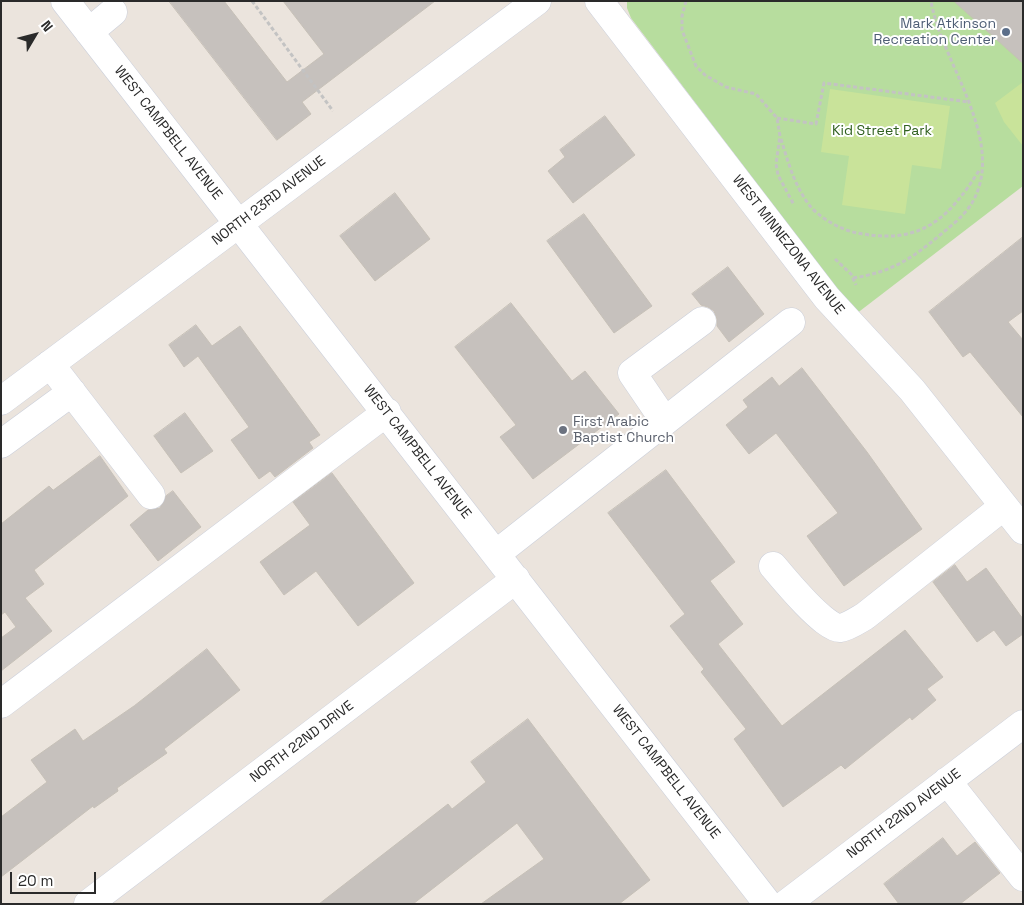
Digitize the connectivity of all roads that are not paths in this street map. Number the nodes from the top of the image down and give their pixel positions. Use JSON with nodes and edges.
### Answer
{"nodes":[{"id":1,"x":65,"y":1,"type":"edge"},
{"id":2,"x":537,"y":1,"type":"edge"},
{"id":3,"x":599,"y":1,"type":"edge"},
{"id":4,"x":113,"y":12,"type":"dead end"},
{"id":5,"x":89,"y":32,"type":"junction"},
{"id":6,"x":238,"y":224,"type":"junction"},
{"id":7,"x":702,"y":321,"type":"dead end"},
{"id":8,"x":791,"y":322,"type":"dead end"},
{"id":9,"x":50,"y":364,"type":"junction"},
{"id":10,"x":72,"y":392,"type":"junction"},
{"id":11,"x":1,"y":401,"type":"edge"},
{"id":12,"x":387,"y":412,"type":"junction"},
{"id":13,"x":664,"y":420,"type":"junction"},
{"id":14,"x":1,"y":444,"type":"edge"},
{"id":15,"x":151,"y":496,"type":"dead end"},
{"id":16,"x":1004,"y":506,"type":"junction"},
{"id":17,"x":1023,"y":530,"type":"edge"},
{"id":18,"x":496,"y":554,"type":"junction"},
{"id":19,"x":773,"y":566,"type":"dead end"},
{"id":20,"x":516,"y":580,"type":"junction"},
{"id":21,"x":1,"y":704,"type":"edge"},
{"id":22,"x":1023,"y":724,"type":"edge"},
{"id":23,"x":947,"y":781,"type":"junction"},
{"id":24,"x":1023,"y":877,"type":"edge"},
{"id":25,"x":88,"y":904,"type":"edge"},
{"id":26,"x":768,"y":904,"type":"edge"},
{"id":27,"x":786,"y":904,"type":"edge"}],
"edges":[{"from":1,"to":5,"type":"street","name":"WEST CAMPBELL AVENUE"},
{"from":2,"to":6,"type":"street","name":"NORTH 23RD AVENUE"},
{"from":3,"to":16,"type":"street","name":"WEST MINNEZONA AVENUE"},
{"from":4,"to":5,"type":"street"},
{"from":5,"to":6,"type":"street","name":"WEST CAMPBELL AVENUE"},
{"from":6,"to":9,"type":"street","name":"NORTH 23RD AVENUE"},
{"from":6,"to":12,"type":"street","name":"WEST CAMPBELL AVENUE"},
{"from":7,"to":13,"type":"street"},
{"from":8,"to":13,"type":"street"},
{"from":9,"to":10,"type":"street"},
{"from":9,"to":11,"type":"street","name":"NORTH 23RD AVENUE"},
{"from":10,"to":14,"type":"street"},
{"from":10,"to":15,"type":"street"},
{"from":12,"to":18,"type":"street","name":"WEST CAMPBELL AVENUE"},
{"from":12,"to":21,"type":"street"},
{"from":13,"to":18,"type":"street"},
{"from":16,"to":17,"type":"street","name":"WEST MINNEZONA AVENUE"},
{"from":16,"to":19,"type":"street"},
{"from":18,"to":20,"type":"street","name":"WEST CAMPBELL AVENUE"},
{"from":20,"to":25,"type":"street","name":"NORTH 22ND DRIVE"},
{"from":20,"to":26,"type":"street","name":"WEST CAMPBELL AVENUE"},
{"from":22,"to":23,"type":"street","name":"NORTH 22ND AVENUE"},
{"from":23,"to":24,"type":"street"},
{"from":23,"to":27,"type":"street","name":"NORTH 22ND AVENUE"}]}
